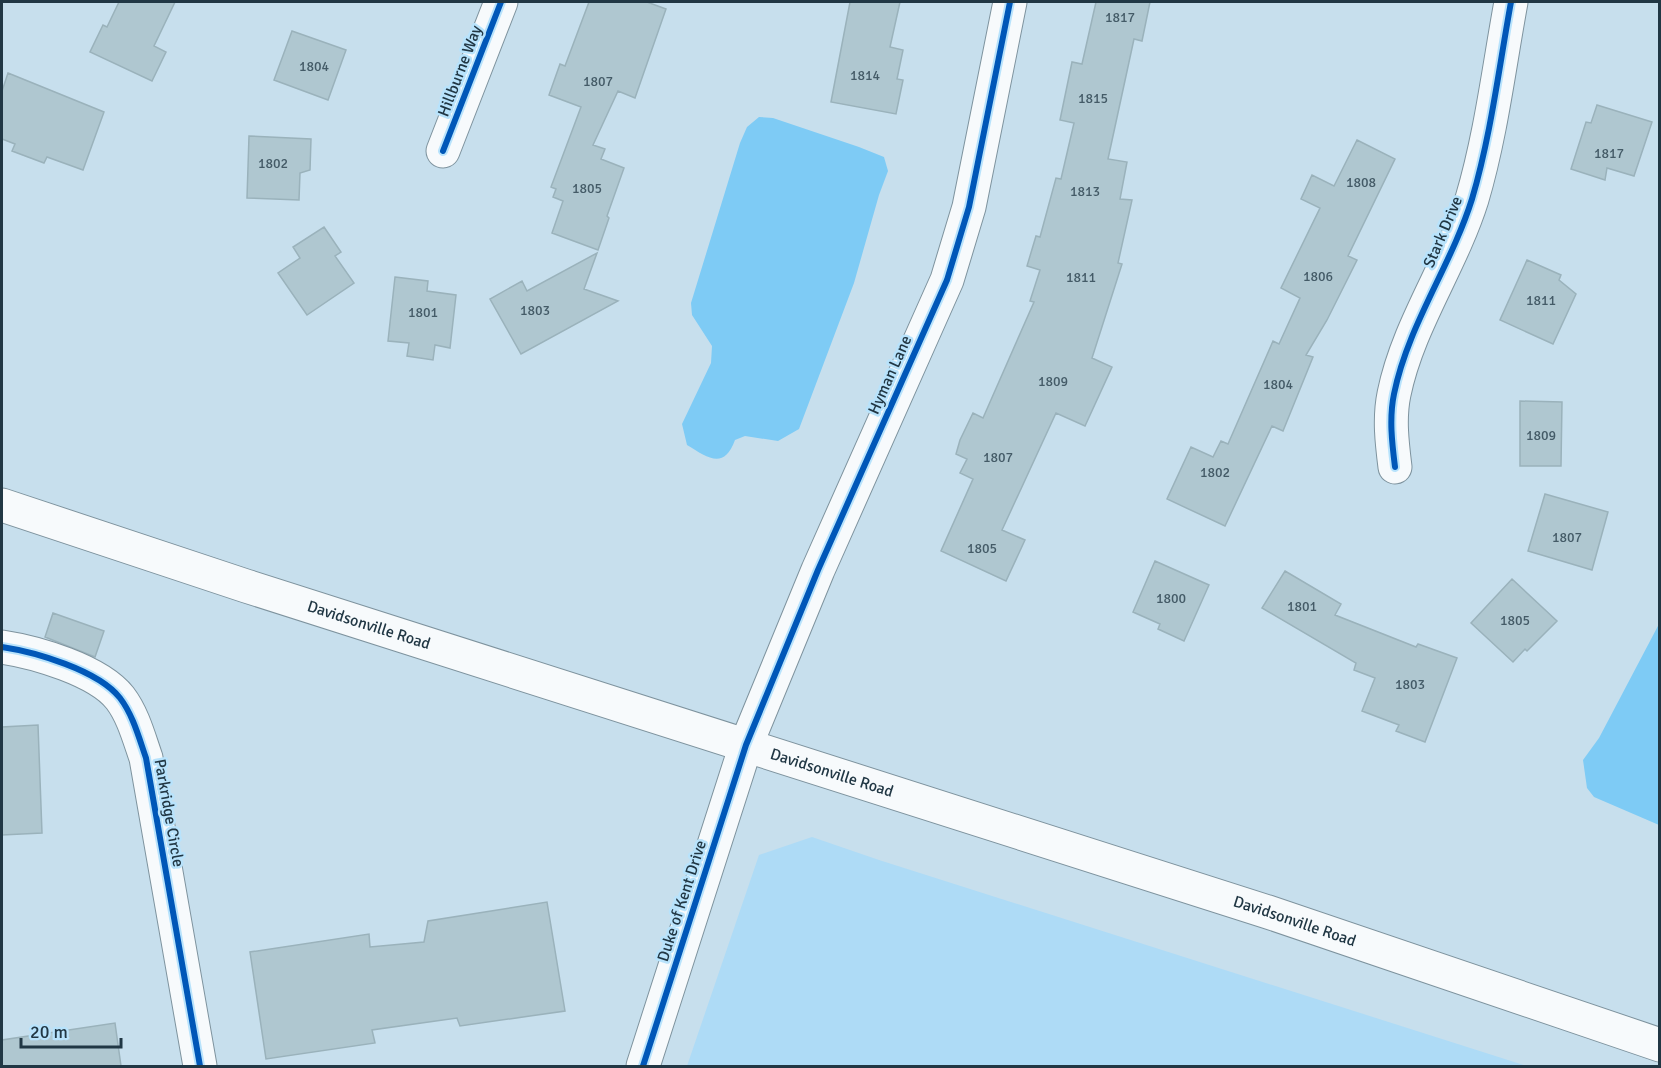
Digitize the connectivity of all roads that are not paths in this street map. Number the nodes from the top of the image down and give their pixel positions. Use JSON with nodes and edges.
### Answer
{"nodes":[{"id":1,"x":501,"y":2,"type":"edge"},
{"id":2,"x":1010,"y":2,"type":"edge"},
{"id":3,"x":1511,"y":2,"type":"edge"},
{"id":4,"x":443,"y":151,"type":"dead end"},
{"id":5,"x":1395,"y":467,"type":"dead end"},
{"id":6,"x":2,"y":505,"type":"edge"},
{"id":7,"x":2,"y":647,"type":"edge"},
{"id":8,"x":746,"y":745,"type":"junction"},
{"id":9,"x":1659,"y":1045,"type":"edge"},
{"id":10,"x":200,"y":1066,"type":"edge"},
{"id":11,"x":643,"y":1066,"type":"edge"}],
"edges":[{"from":1,"to":4,"type":"street","name":"Hillburne Way"},
{"from":2,"to":8,"type":"street","name":"Hyman Lane"},
{"from":3,"to":5,"type":"street","name":"Stark Drive"},
{"from":6,"to":8,"type":"street","name":"Davidsonville Road"},
{"from":7,"to":10,"type":"street","name":"Parkridge Circle"},
{"from":8,"to":9,"type":"street","name":"Davidsonville Road"},
{"from":8,"to":11,"type":"street","name":"Duke of Kent Drive"}]}
